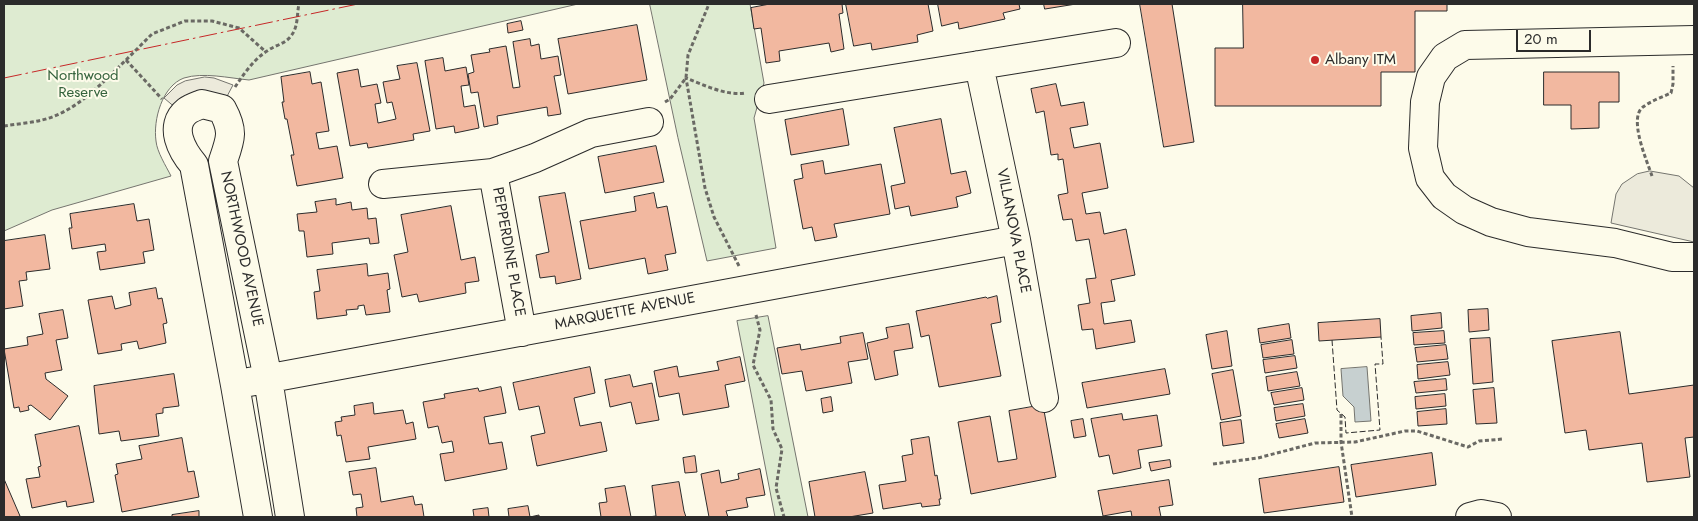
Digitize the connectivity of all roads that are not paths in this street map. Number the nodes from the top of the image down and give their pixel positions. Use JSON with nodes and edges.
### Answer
{"nodes":[{"id":1,"x":1683,"y":40,"type":"edge"},
{"id":2,"x":1116,"y":42,"type":"dead end"},
{"id":3,"x":979,"y":65,"type":"junction"},
{"id":4,"x":761,"y":95,"type":"road end"},
{"id":5,"x":649,"y":122,"type":"road end"},
{"id":6,"x":493,"y":173,"type":"junction"},
{"id":7,"x":382,"y":184,"type":"dead end"},
{"id":8,"x":1016,"y":240,"type":"junction"},
{"id":9,"x":1694,"y":257,"type":"edge"},
{"id":10,"x":522,"y":332,"type":"junction"},
{"id":11,"x":268,"y":379,"type":"junction"},
{"id":12,"x":236,"y":385,"type":"junction"},
{"id":13,"x":1044,"y":398,"type":"dead end"},
{"id":14,"x":258,"y":517,"type":"edge"},
{"id":15,"x":290,"y":517,"type":"edge"},
{"id":16,"x":1470,"y":517,"type":"edge"},
{"id":17,"x":1497,"y":517,"type":"edge"}],
"edges":[{"from":1,"to":9,"type":"street"},
{"from":2,"to":3,"type":"street"},
{"from":3,"to":4,"type":"street"},
{"from":3,"to":8,"type":"street","name":"VILLANOVA PLACE"},
{"from":5,"to":6,"type":"street","name":"PEPPERDINE PLACE"},
{"from":6,"to":7,"type":"street","name":"PEPPERDINE PLACE"},
{"from":6,"to":10,"type":"street","name":"PEPPERDINE PLACE"},
{"from":8,"to":10,"type":"street","name":"MARQUETTE AVENUE"},
{"from":8,"to":13,"type":"street","name":"VILLANOVA PLACE"},
{"from":10,"to":11,"type":"street","name":"MARQUETTE AVENUE"},
{"from":11,"to":12,"type":"street","name":"MARQUETTE AVENUE"},
{"from":11,"to":12,"type":"street","name":"NORTHWOOD AVENUE"},
{"from":11,"to":15,"type":"street","name":"NORTHWOOD AVENUE"},
{"from":12,"to":14,"type":"street","name":"NORTHWOOD AVENUE"},
{"from":16,"to":17,"type":"street"}]}
